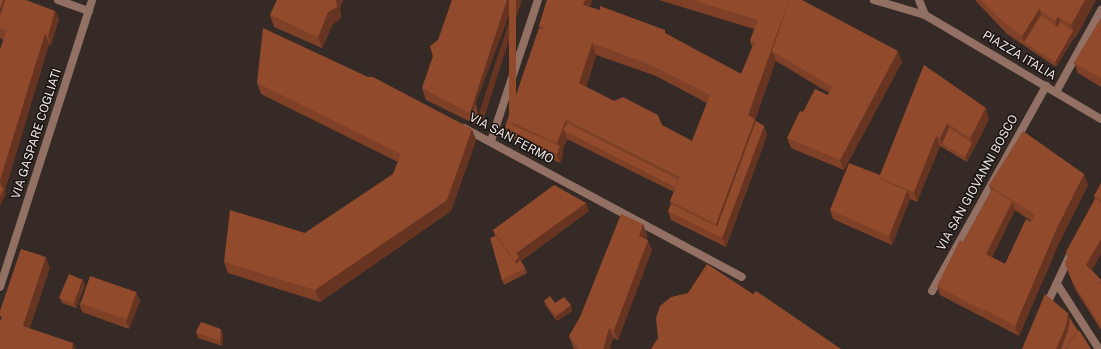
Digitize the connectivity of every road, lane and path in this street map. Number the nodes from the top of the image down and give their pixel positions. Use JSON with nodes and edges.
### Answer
{"nodes":[{"id":1,"x":58,"y":0,"type":"edge"},
{"id":2,"x":92,"y":0,"type":"edge"},
{"id":3,"x":538,"y":0,"type":"edge"},
{"id":4,"x":874,"y":0,"type":"edge"},
{"id":5,"x":919,"y":0,"type":"edge"},
{"id":6,"x":1101,"y":10,"type":"edge"},
{"id":7,"x":89,"y":11,"type":"junction"},
{"id":8,"x":925,"y":15,"type":"junction"},
{"id":9,"x":1046,"y":86,"type":"junction"},
{"id":10,"x":1056,"y":92,"type":"junction"},
{"id":11,"x":1101,"y":119,"type":"edge"},
{"id":12,"x":456,"y":124,"type":"edge"},
{"id":13,"x":491,"y":141,"type":"junction"},
{"id":14,"x":1076,"y":244,"type":"edge"},
{"id":15,"x":742,"y":277,"type":"dead end"},
{"id":16,"x":1057,"y":284,"type":"junction"},
{"id":17,"x":0,"y":286,"type":"edge"},
{"id":18,"x":932,"y":291,"type":"dead end"},
{"id":19,"x":1043,"y":311,"type":"edge"},
{"id":20,"x":1099,"y":349,"type":"edge"}],
"edges":[{"from":1,"to":7,"type":"street"},
{"from":2,"to":7,"type":"street","name":"VIA GASPARE COGLIATI"},
{"from":3,"to":13,"type":"street"},
{"from":4,"to":8,"type":"street","name":"PIAZZA ITALIA"},
{"from":5,"to":8,"type":"street"},
{"from":6,"to":10,"type":"street"},
{"from":7,"to":17,"type":"street","name":"VIA GASPARE COGLIATI"},
{"from":8,"to":9,"type":"street","name":"PIAZZA ITALIA"},
{"from":9,"to":10,"type":"street","name":"PIAZZA ITALIA"},
{"from":9,"to":18,"type":"street","name":"VIA SAN GIOVANNI BOSCO"},
{"from":10,"to":11,"type":"street","name":"PIAZZA ITALIA"},
{"from":12,"to":13,"type":"street","name":"VIA SAN FERMO"},
{"from":13,"to":15,"type":"street","name":"VIA SAN FERMO"},
{"from":14,"to":16,"type":"street"},
{"from":16,"to":19,"type":"street"},
{"from":16,"to":20,"type":"street"}]}
